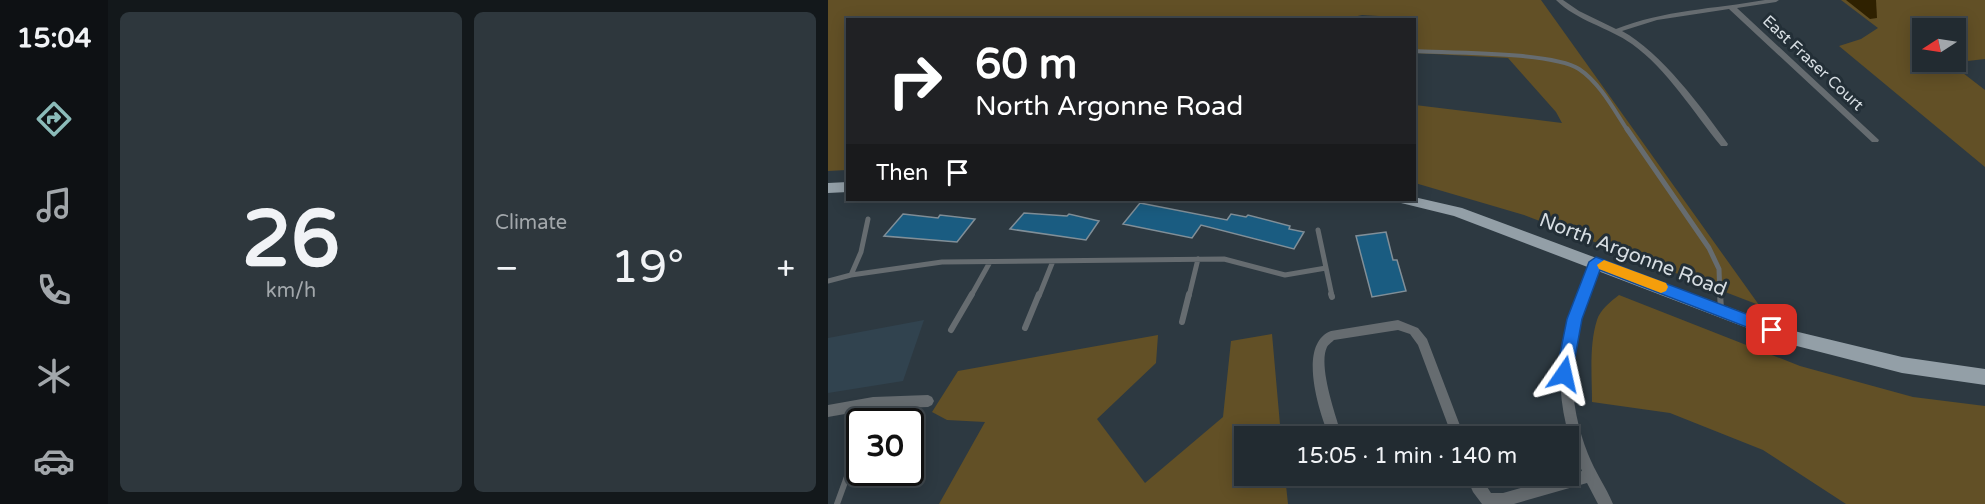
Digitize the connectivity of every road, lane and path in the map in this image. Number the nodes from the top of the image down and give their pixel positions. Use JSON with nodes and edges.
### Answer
{"nodes":[{"id":1,"x":1559,"y":0,"type":"edge"},
{"id":2,"x":1776,"y":0,"type":"edge"},
{"id":3,"x":1731,"y":7,"type":"junction"},
{"id":4,"x":1616,"y":31,"type":"junction"},
{"id":5,"x":1416,"y":51,"type":"edge"},
{"id":6,"x":1875,"y":141,"type":"dead end"},
{"id":7,"x":1724,"y":144,"type":"dead end"},
{"id":8,"x":846,"y":187,"type":"edge"},
{"id":9,"x":828,"y":188,"type":"edge"},
{"id":10,"x":1410,"y":201,"type":"edge"},
{"id":11,"x":868,"y":219,"type":"dead end"},
{"id":12,"x":1318,"y":230,"type":"dead end"},
{"id":13,"x":1198,"y":259,"type":"junction"},
{"id":14,"x":1053,"y":261,"type":"junction"},
{"id":15,"x":990,"y":262,"type":"junction"},
{"id":16,"x":1596,"y":262,"type":"junction"},
{"id":17,"x":1326,"y":268,"type":"junction"},
{"id":18,"x":851,"y":275,"type":"junction"},
{"id":19,"x":828,"y":281,"type":"edge"},
{"id":20,"x":1332,"y":297,"type":"dead end"},
{"id":21,"x":1722,"y":311,"type":"junction"},
{"id":22,"x":1182,"y":322,"type":"dead end"},
{"id":23,"x":1024,"y":328,"type":"dead end"},
{"id":24,"x":951,"y":330,"type":"dead end"},
{"id":25,"x":1985,"y":377,"type":"edge"},
{"id":26,"x":928,"y":401,"type":"dead end"},
{"id":27,"x":873,"y":403,"type":"junction"},
{"id":28,"x":871,"y":408,"type":"edge"},
{"id":29,"x":828,"y":411,"type":"edge"},
{"id":30,"x":1332,"y":426,"type":"edge"},
{"id":31,"x":1454,"y":426,"type":"edge"},
{"id":32,"x":1589,"y":476,"type":"junction"},
{"id":33,"x":846,"y":479,"type":"edge"},
{"id":34,"x":1579,"y":479,"type":"edge"},
{"id":35,"x":1478,"y":486,"type":"edge"},
{"id":36,"x":1553,"y":486,"type":"edge"},
{"id":37,"x":837,"y":504,"type":"edge"},
{"id":38,"x":1606,"y":504,"type":"edge"}],
"edges":[{"from":1,"to":4,"type":"street"},
{"from":2,"to":3,"type":"street"},
{"from":3,"to":4,"type":"street"},
{"from":3,"to":6,"type":"street","name":"East Fraser Court"},
{"from":4,"to":7,"type":"street"},
{"from":5,"to":21,"type":"lane"},
{"from":8,"to":9,"type":"main road"},
{"from":10,"to":16,"type":"main road","name":"North Argonne Road"},
{"from":11,"to":18,"type":"lane"},
{"from":12,"to":17,"type":"lane"},
{"from":13,"to":14,"type":"lane"},
{"from":13,"to":17,"type":"lane"},
{"from":13,"to":22,"type":"lane"},
{"from":14,"to":15,"type":"lane"},
{"from":14,"to":23,"type":"lane"},
{"from":15,"to":18,"type":"lane"},
{"from":15,"to":24,"type":"lane"},
{"from":16,"to":21,"type":"main road","name":"North Argonne Road"},
{"from":16,"to":32,"type":"street"},
{"from":17,"to":20,"type":"lane"},
{"from":18,"to":19,"type":"lane"},
{"from":21,"to":25,"type":"main road","name":"North Argonne Road"},
{"from":26,"to":27,"type":"street"},
{"from":27,"to":28,"type":"lane"},
{"from":27,"to":29,"type":"street"},
{"from":30,"to":31,"type":"street"},
{"from":32,"to":34,"type":"street"},
{"from":32,"to":38,"type":"street"},
{"from":33,"to":37,"type":"lane"},
{"from":35,"to":36,"type":"street"}]}
